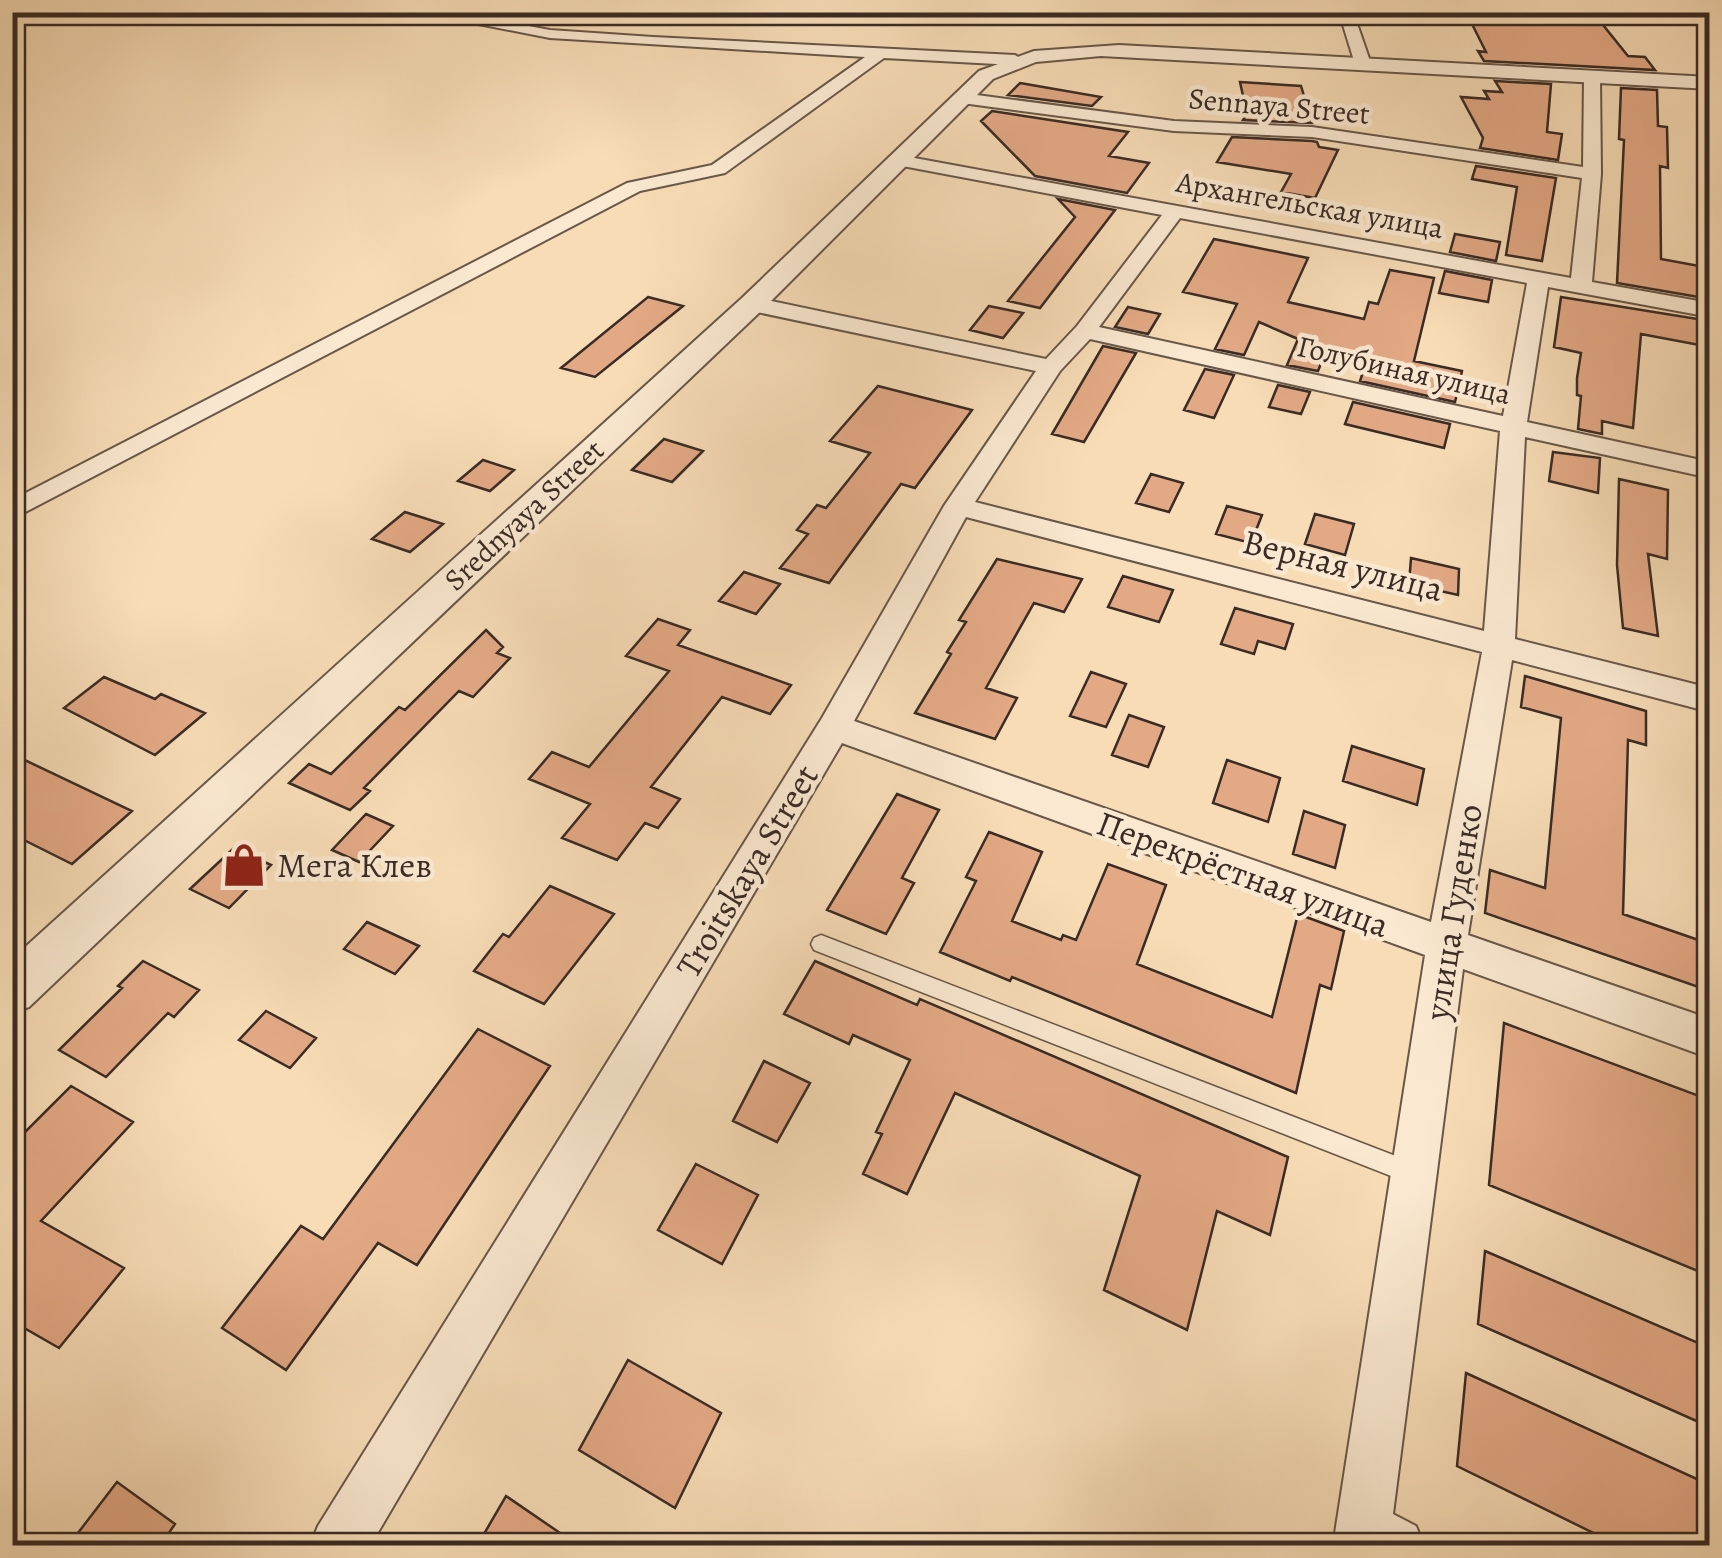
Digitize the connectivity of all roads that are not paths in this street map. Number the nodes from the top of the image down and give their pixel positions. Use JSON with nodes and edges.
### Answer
{"nodes":[{"id":1,"x":424,"y":12,"type":"edge"},
{"id":2,"x":535,"y":12,"type":"edge"},
{"id":3,"x":1346,"y":12,"type":"edge"},
{"id":4,"x":1694,"y":12,"type":"edge"},
{"id":5,"x":1710,"y":13,"type":"edge"},
{"id":6,"x":518,"y":28,"type":"junction"},
{"id":7,"x":880,"y":53,"type":"junction"},
{"id":8,"x":1028,"y":57,"type":"junction"},
{"id":9,"x":1363,"y":64,"type":"junction"},
{"id":10,"x":1592,"y":77,"type":"junction"},
{"id":11,"x":1710,"y":83,"type":"edge"},
{"id":12,"x":962,"y":98,"type":"junction"},
{"id":13,"x":898,"y":160,"type":"junction"},
{"id":14,"x":1592,"y":174,"type":"junction"},
{"id":15,"x":1175,"y":210,"type":"junction"},
{"id":16,"x":1539,"y":278,"type":"junction"},
{"id":17,"x":1580,"y":284,"type":"junction"},
{"id":18,"x":752,"y":304,"type":"junction"},
{"id":19,"x":1710,"y":310,"type":"edge"},
{"id":20,"x":1084,"y":331,"type":"junction"},
{"id":21,"x":1051,"y":367,"type":"junction"},
{"id":22,"x":1513,"y":428,"type":"junction"},
{"id":23,"x":1710,"y":470,"type":"edge"},
{"id":24,"x":958,"y":506,"type":"junction"},
{"id":25,"x":12,"y":511,"type":"edge"},
{"id":26,"x":1499,"y":644,"type":"junction"},
{"id":27,"x":1710,"y":700,"type":"edge"},
{"id":28,"x":834,"y":727,"type":"junction"},
{"id":29,"x":821,"y":944,"type":"dead end"},
{"id":30,"x":1446,"y":946,"type":"junction"},
{"id":31,"x":12,"y":991,"type":"edge"},
{"id":32,"x":1710,"y":1040,"type":"edge"},
{"id":33,"x":1414,"y":1174,"type":"junction"},
{"id":34,"x":1374,"y":1540,"type":"edge"},
{"id":35,"x":338,"y":1546,"type":"edge"}],
"edges":[{"from":1,"to":6,"type":"street"},
{"from":2,"to":6,"type":"lane"},
{"from":3,"to":9,"type":"street"},
{"from":4,"to":5,"type":"street"},
{"from":6,"to":7,"type":"street"},
{"from":7,"to":8,"type":"street"},
{"from":7,"to":25,"type":"street"},
{"from":8,"to":9,"type":"street"},
{"from":8,"to":12,"type":"street","name":"Srednyaya Street"},
{"from":9,"to":10,"type":"street"},
{"from":10,"to":11,"type":"street"},
{"from":10,"to":14,"type":"street"},
{"from":12,"to":13,"type":"street","name":"Srednyaya Street"},
{"from":12,"to":14,"type":"street","name":"Sennaya Street"},
{"from":13,"to":15,"type":"street","name":"Архангельская улица"},
{"from":13,"to":18,"type":"street","name":"Srednyaya Street"},
{"from":14,"to":17,"type":"street"},
{"from":15,"to":16,"type":"street","name":"Архангельская улица"},
{"from":15,"to":20,"type":"street","name":"Troitskaya Street"},
{"from":16,"to":17,"type":"street","name":"Архангельская улица"},
{"from":16,"to":22,"type":"street","name":"улица Гуденко"},
{"from":17,"to":19,"type":"street","name":"Архангельская улица"},
{"from":18,"to":21,"type":"street"},
{"from":18,"to":31,"type":"street","name":"Srednyaya Street"},
{"from":20,"to":21,"type":"street","name":"Troitskaya Street"},
{"from":20,"to":22,"type":"street","name":"Голубиная улица"},
{"from":21,"to":24,"type":"street","name":"Troitskaya Street"},
{"from":22,"to":23,"type":"street","name":"Голубиная улица"},
{"from":22,"to":26,"type":"street","name":"улица Гуденко"},
{"from":24,"to":26,"type":"street","name":"Верная улица"},
{"from":24,"to":28,"type":"street","name":"Troitskaya Street"},
{"from":26,"to":27,"type":"street","name":"Верная улица"},
{"from":26,"to":30,"type":"street","name":"улица Гуденко"},
{"from":28,"to":30,"type":"street","name":"Перекрёстная улица"},
{"from":28,"to":35,"type":"street","name":"Troitskaya Street"},
{"from":29,"to":33,"type":"lane"},
{"from":30,"to":32,"type":"street","name":"Перекрёстная улица"},
{"from":30,"to":33,"type":"street","name":"улица Гуденко"},
{"from":33,"to":34,"type":"street","name":"улица Гуденко"}]}
